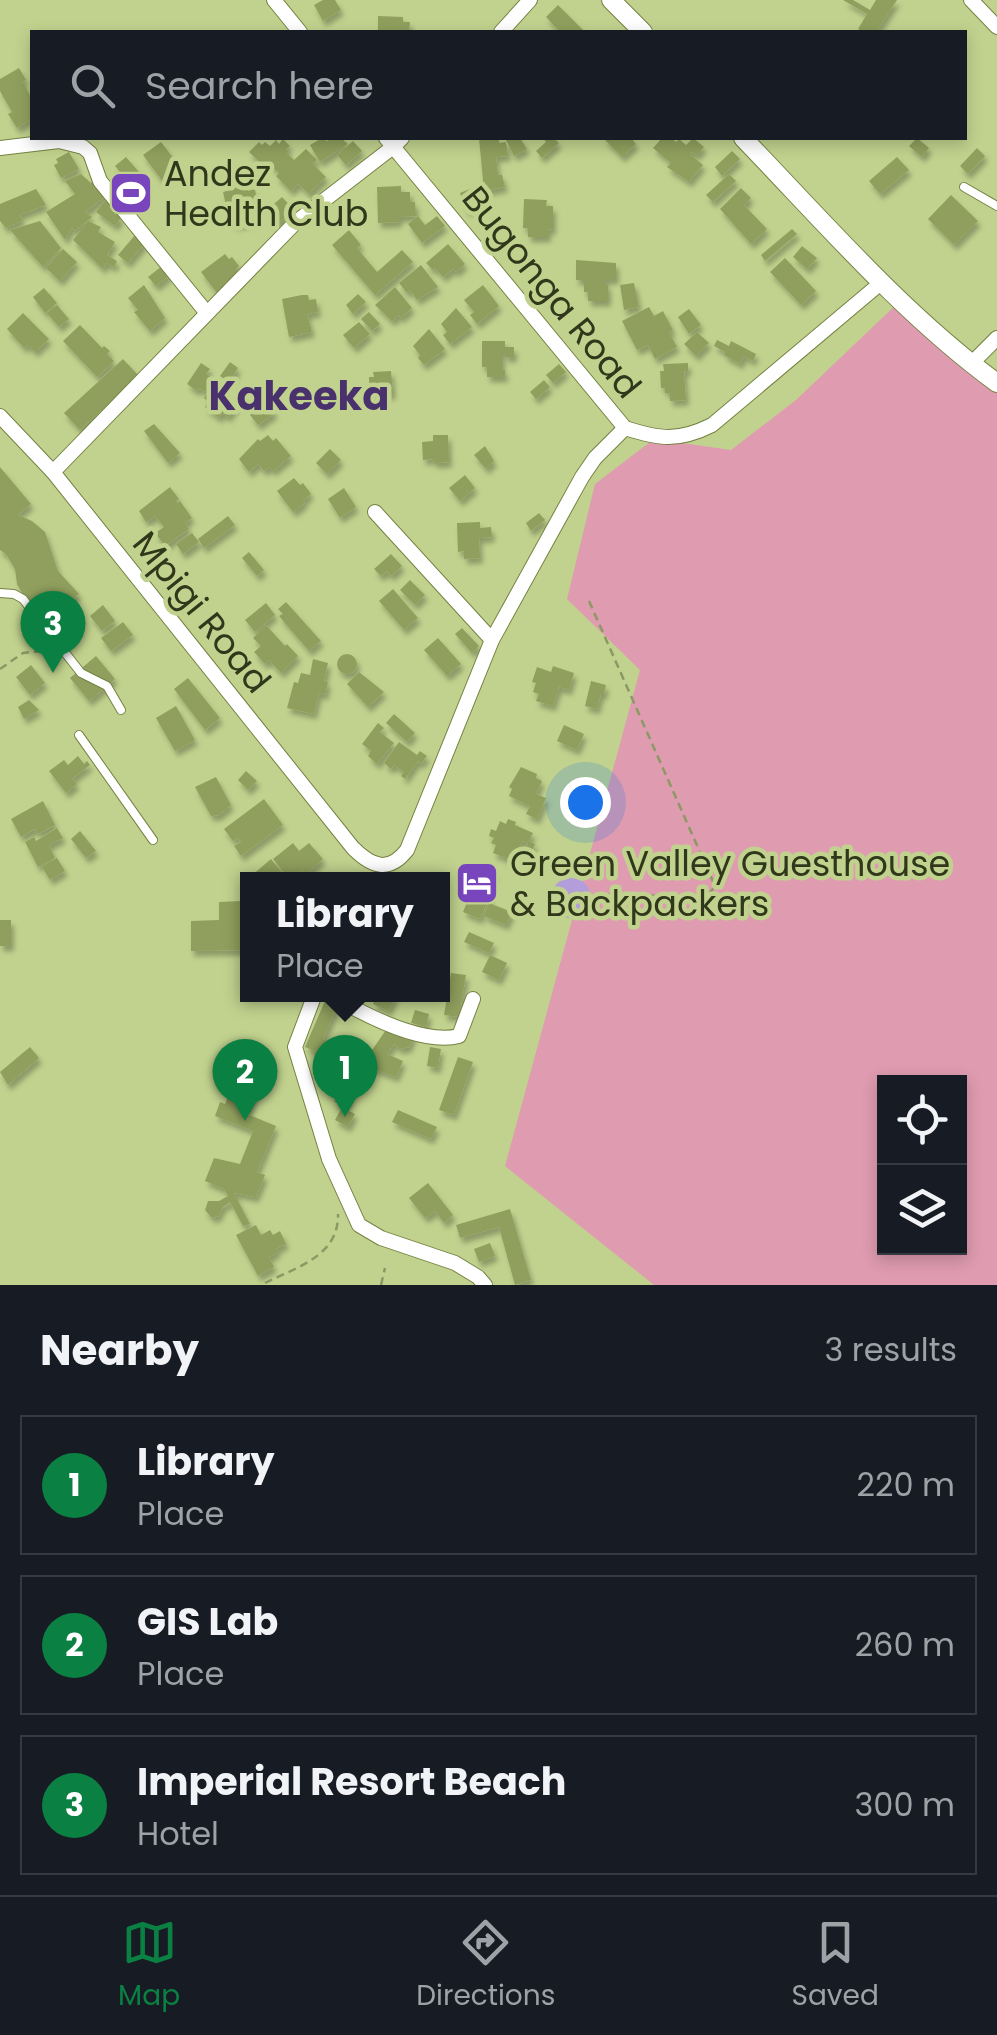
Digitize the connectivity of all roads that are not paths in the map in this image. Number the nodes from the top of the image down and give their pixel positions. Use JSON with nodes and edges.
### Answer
{"nodes":[{"id":1,"x":274,"y":0,"type":"edge"},
{"id":2,"x":530,"y":0,"type":"edge"},
{"id":3,"x":611,"y":0,"type":"edge"},
{"id":4,"x":971,"y":0,"type":"edge"},
{"id":5,"x":997,"y":27,"type":"edge"},
{"id":6,"x":298,"y":30,"type":"edge"},
{"id":7,"x":503,"y":30,"type":"edge"},
{"id":8,"x":640,"y":30,"type":"edge"},
{"id":9,"x":394,"y":140,"type":"edge"},
{"id":10,"x":746,"y":140,"type":"edge"},
{"id":11,"x":0,"y":148,"type":"edge"},
{"id":12,"x":964,"y":188,"type":"dead end"},
{"id":13,"x":997,"y":206,"type":"edge"},
{"id":14,"x":882,"y":282,"type":"junction"},
{"id":15,"x":206,"y":312,"type":"junction"},
{"id":16,"x":997,"y":338,"type":"edge"},
{"id":17,"x":971,"y":364,"type":"junction"},
{"id":18,"x":997,"y":384,"type":"edge"},
{"id":19,"x":0,"y":416,"type":"edge"},
{"id":20,"x":624,"y":428,"type":"junction"},
{"id":21,"x":53,"y":472,"type":"junction"},
{"id":22,"x":374,"y":512,"type":"dead end"},
{"id":23,"x":0,"y":593,"type":"edge"},
{"id":24,"x":492,"y":640,"type":"junction"},
{"id":25,"x":122,"y":710,"type":"dead end"},
{"id":26,"x":79,"y":735,"type":"dead end"},
{"id":27,"x":153,"y":840,"type":"dead end"},
{"id":28,"x":396,"y":862,"type":"junction"},
{"id":29,"x":393,"y":872,"type":"edge"},
{"id":30,"x":473,"y":1000,"type":"dead end"},
{"id":31,"x":311,"y":1002,"type":"edge"},
{"id":32,"x":353,"y":1002,"type":"edge"},
{"id":33,"x":484,"y":1285,"type":"edge"}],
"edges":[{"from":1,"to":6,"type":"street"},
{"from":2,"to":7,"type":"street"},
{"from":3,"to":8,"type":"street"},
{"from":4,"to":5,"type":"street"},
{"from":9,"to":15,"type":"street"},
{"from":9,"to":20,"type":"street","name":"Bugonga Road"},
{"from":10,"to":14,"type":"street"},
{"from":11,"to":15,"type":"street"},
{"from":12,"to":13,"type":"lane"},
{"from":14,"to":17,"type":"street"},
{"from":14,"to":20,"type":"street","name":"Bugonga Road"},
{"from":15,"to":21,"type":"street"},
{"from":16,"to":17,"type":"street"},
{"from":17,"to":18,"type":"street"},
{"from":19,"to":21,"type":"street","name":"Mpigi Road"},
{"from":20,"to":24,"type":"street"},
{"from":21,"to":28,"type":"street","name":"Mpigi Road"},
{"from":22,"to":24,"type":"street"},
{"from":23,"to":25,"type":"lane"},
{"from":24,"to":28,"type":"street"},
{"from":26,"to":27,"type":"lane"},
{"from":28,"to":29,"type":"street"},
{"from":30,"to":32,"type":"street"},
{"from":31,"to":33,"type":"street"}]}
